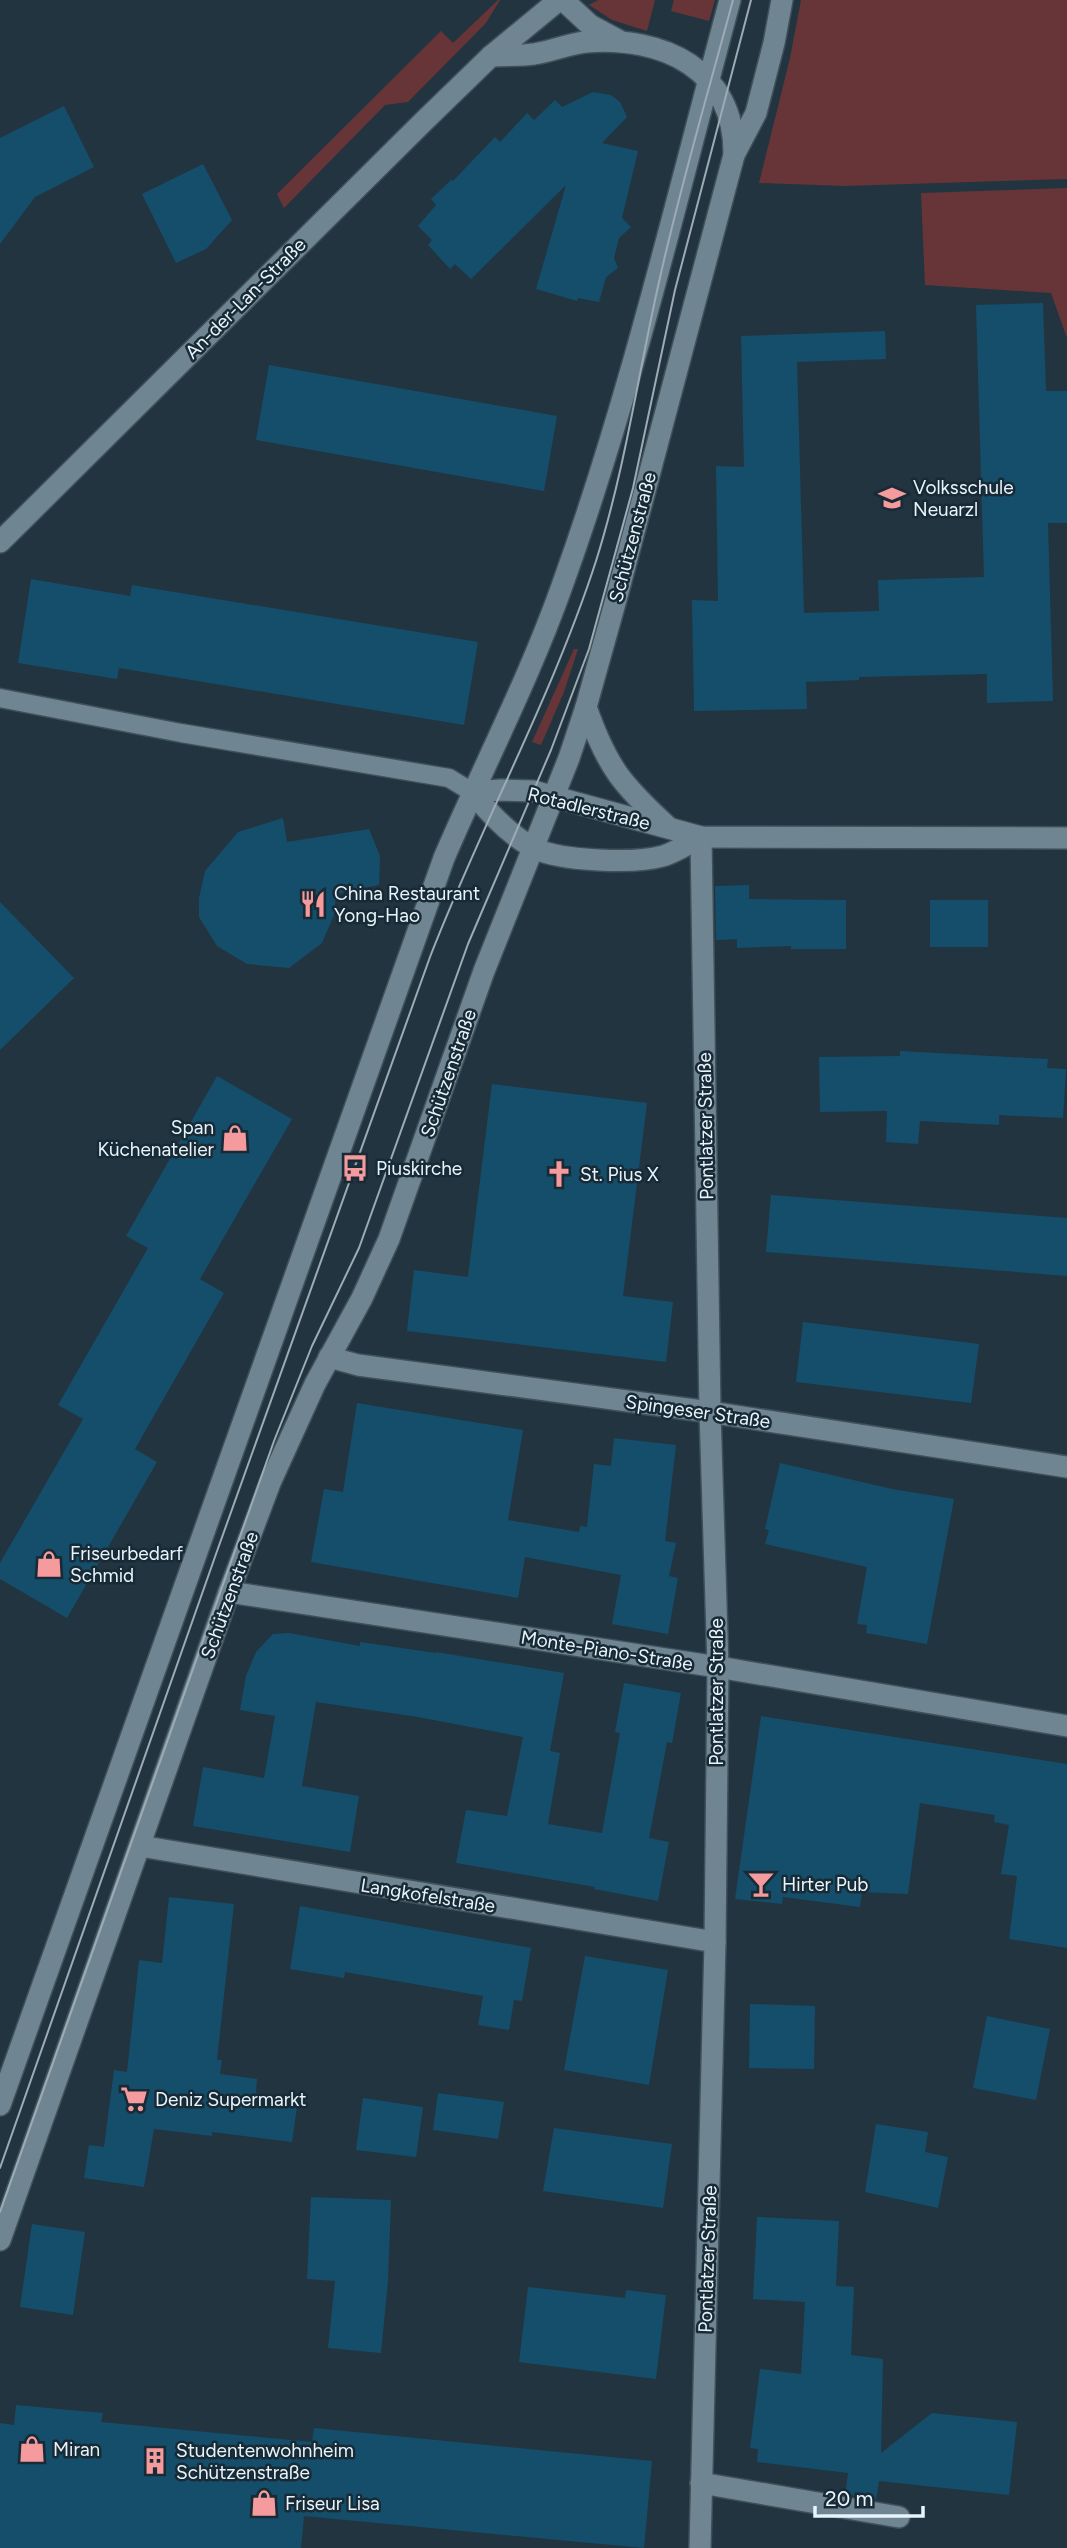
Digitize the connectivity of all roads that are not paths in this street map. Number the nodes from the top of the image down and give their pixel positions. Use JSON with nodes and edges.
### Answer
{"nodes":[{"id":1,"x":561,"y":0,"type":"edge"},
{"id":2,"x":730,"y":0,"type":"edge"},
{"id":3,"x":782,"y":0,"type":"edge"},
{"id":4,"x":620,"y":41,"type":"junction"},
{"id":5,"x":491,"y":56,"type":"junction"},
{"id":6,"x":709,"y":79,"type":"junction"},
{"id":7,"x":734,"y":155,"type":"junction"},
{"id":8,"x":0,"y":542,"type":"edge"},
{"id":9,"x":0,"y":698,"type":"edge"},
{"id":10,"x":586,"y":707,"type":"junction"},
{"id":11,"x":472,"y":792,"type":"junction"},
{"id":12,"x":554,"y":796,"type":"junction"},
{"id":13,"x":670,"y":829,"type":"junction"},
{"id":14,"x":701,"y":837,"type":"junction"},
{"id":15,"x":1067,"y":838,"type":"edge"},
{"id":16,"x":534,"y":848,"type":"junction"},
{"id":17,"x":329,"y":1357,"type":"junction"},
{"id":18,"x":710,"y":1412,"type":"junction"},
{"id":19,"x":1067,"y":1467,"type":"edge"},
{"id":20,"x":229,"y":1592,"type":"junction"},
{"id":21,"x":718,"y":1667,"type":"junction"},
{"id":22,"x":1067,"y":1726,"type":"edge"},
{"id":23,"x":140,"y":1846,"type":"junction"},
{"id":24,"x":715,"y":1942,"type":"junction"},
{"id":25,"x":0,"y":2105,"type":"edge"},
{"id":26,"x":0,"y":2240,"type":"edge"},
{"id":27,"x":701,"y":2483,"type":"junction"},
{"id":28,"x":899,"y":2517,"type":"dead end"},
{"id":29,"x":701,"y":2548,"type":"edge"}],
"edges":[{"from":1,"to":4,"type":"street"},
{"from":1,"to":5,"type":"street","name":"An-der-Lan-Straße"},
{"from":2,"to":6,"type":"street"},
{"from":3,"to":7,"type":"street","name":"Schützenstraße"},
{"from":4,"to":5,"type":"street"},
{"from":4,"to":6,"type":"street"},
{"from":5,"to":8,"type":"street","name":"An-der-Lan-Straße"},
{"from":6,"to":7,"type":"street"},
{"from":6,"to":11,"type":"street"},
{"from":7,"to":10,"type":"street","name":"Schützenstraße"},
{"from":9,"to":11,"type":"lane"},
{"from":10,"to":12,"type":"street","name":"Schützenstraße"},
{"from":10,"to":13,"type":"street","name":"Rotadlerstraße"},
{"from":11,"to":12,"type":"street","name":"Rotadlerstraße"},
{"from":11,"to":16,"type":"street","name":"Rotadlerstraße"},
{"from":11,"to":25,"type":"street"},
{"from":12,"to":13,"type":"street","name":"Rotadlerstraße"},
{"from":12,"to":16,"type":"street","name":"Schützenstraße"},
{"from":13,"to":14,"type":"street","name":"Rotadlerstraße"},
{"from":14,"to":15,"type":"street","name":"Rotadlerstraße"},
{"from":14,"to":16,"type":"street","name":"Rotadlerstraße"},
{"from":14,"to":18,"type":"street","name":"Pontlatzer Straße"},
{"from":16,"to":17,"type":"street","name":"Schützenstraße"},
{"from":17,"to":18,"type":"street","name":"Spingeser Straße"},
{"from":17,"to":20,"type":"street","name":"Schützenstraße"},
{"from":18,"to":19,"type":"street","name":"Spingeser Straße"},
{"from":18,"to":21,"type":"street","name":"Pontlatzer Straße"},
{"from":20,"to":21,"type":"street","name":"Monte-Piano-Straße"},
{"from":20,"to":23,"type":"street","name":"Schützenstraße"},
{"from":21,"to":22,"type":"street","name":"Monte-Piano-Straße"},
{"from":21,"to":24,"type":"street","name":"Pontlatzer Straße"},
{"from":23,"to":24,"type":"street","name":"Langkofelstraße"},
{"from":23,"to":26,"type":"street","name":"Schützenstraße"},
{"from":24,"to":27,"type":"street","name":"Pontlatzer Straße"},
{"from":27,"to":28,"type":"street"},
{"from":27,"to":29,"type":"street","name":"Pontlatzer Straße"}]}
